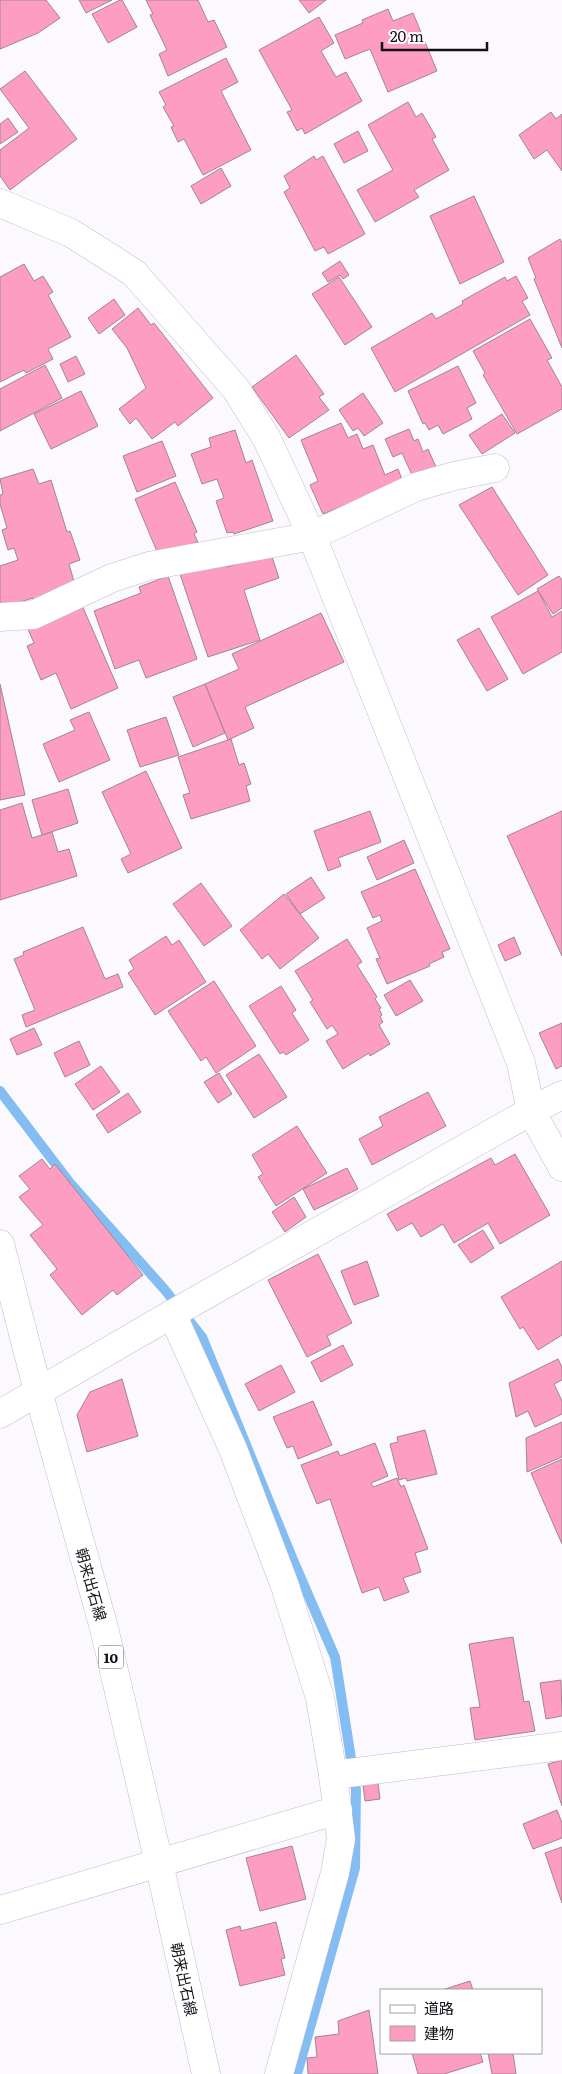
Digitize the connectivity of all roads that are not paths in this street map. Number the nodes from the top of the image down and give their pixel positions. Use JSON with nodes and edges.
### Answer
{"nodes":[{"id":1,"x":0,"y":202,"type":"edge"},
{"id":2,"x":495,"y":468,"type":"dead end"},
{"id":3,"x":312,"y":536,"type":"junction"},
{"id":4,"x":0,"y":617,"type":"edge"},
{"id":5,"x":562,"y":1095,"type":"edge"},
{"id":6,"x":530,"y":1111,"type":"junction"},
{"id":7,"x":562,"y":1168,"type":"edge"},
{"id":8,"x":0,"y":1244,"type":"edge"},
{"id":9,"x":172,"y":1314,"type":"junction"},
{"id":10,"x":38,"y":1391,"type":"junction"},
{"id":11,"x":0,"y":1414,"type":"edge"},
{"id":12,"x":562,"y":1746,"type":"edge"},
{"id":13,"x":333,"y":1775,"type":"junction"},
{"id":14,"x":338,"y":1810,"type":"junction"},
{"id":15,"x":159,"y":1863,"type":"junction"},
{"id":16,"x":0,"y":1910,"type":"edge"},
{"id":17,"x":206,"y":2074,"type":"edge"},
{"id":18,"x":279,"y":2074,"type":"edge"}],
"edges":[{"from":1,"to":3,"type":"street"},
{"from":2,"to":3,"type":"street"},
{"from":3,"to":4,"type":"street"},
{"from":3,"to":6,"type":"street"},
{"from":5,"to":6,"type":"street"},
{"from":6,"to":7,"type":"street"},
{"from":6,"to":9,"type":"street"},
{"from":8,"to":10,"type":"street","name":"朝来出石線","number":"10"},
{"from":9,"to":10,"type":"street"},
{"from":9,"to":13,"type":"street"},
{"from":10,"to":11,"type":"street"},
{"from":10,"to":15,"type":"street","name":"朝来出石線","number":"10"},
{"from":12,"to":13,"type":"street"},
{"from":13,"to":14,"type":"street"},
{"from":14,"to":15,"type":"street"},
{"from":14,"to":18,"type":"street"},
{"from":15,"to":16,"type":"street"},
{"from":15,"to":17,"type":"street","name":"朝来出石線","number":"10"}]}
